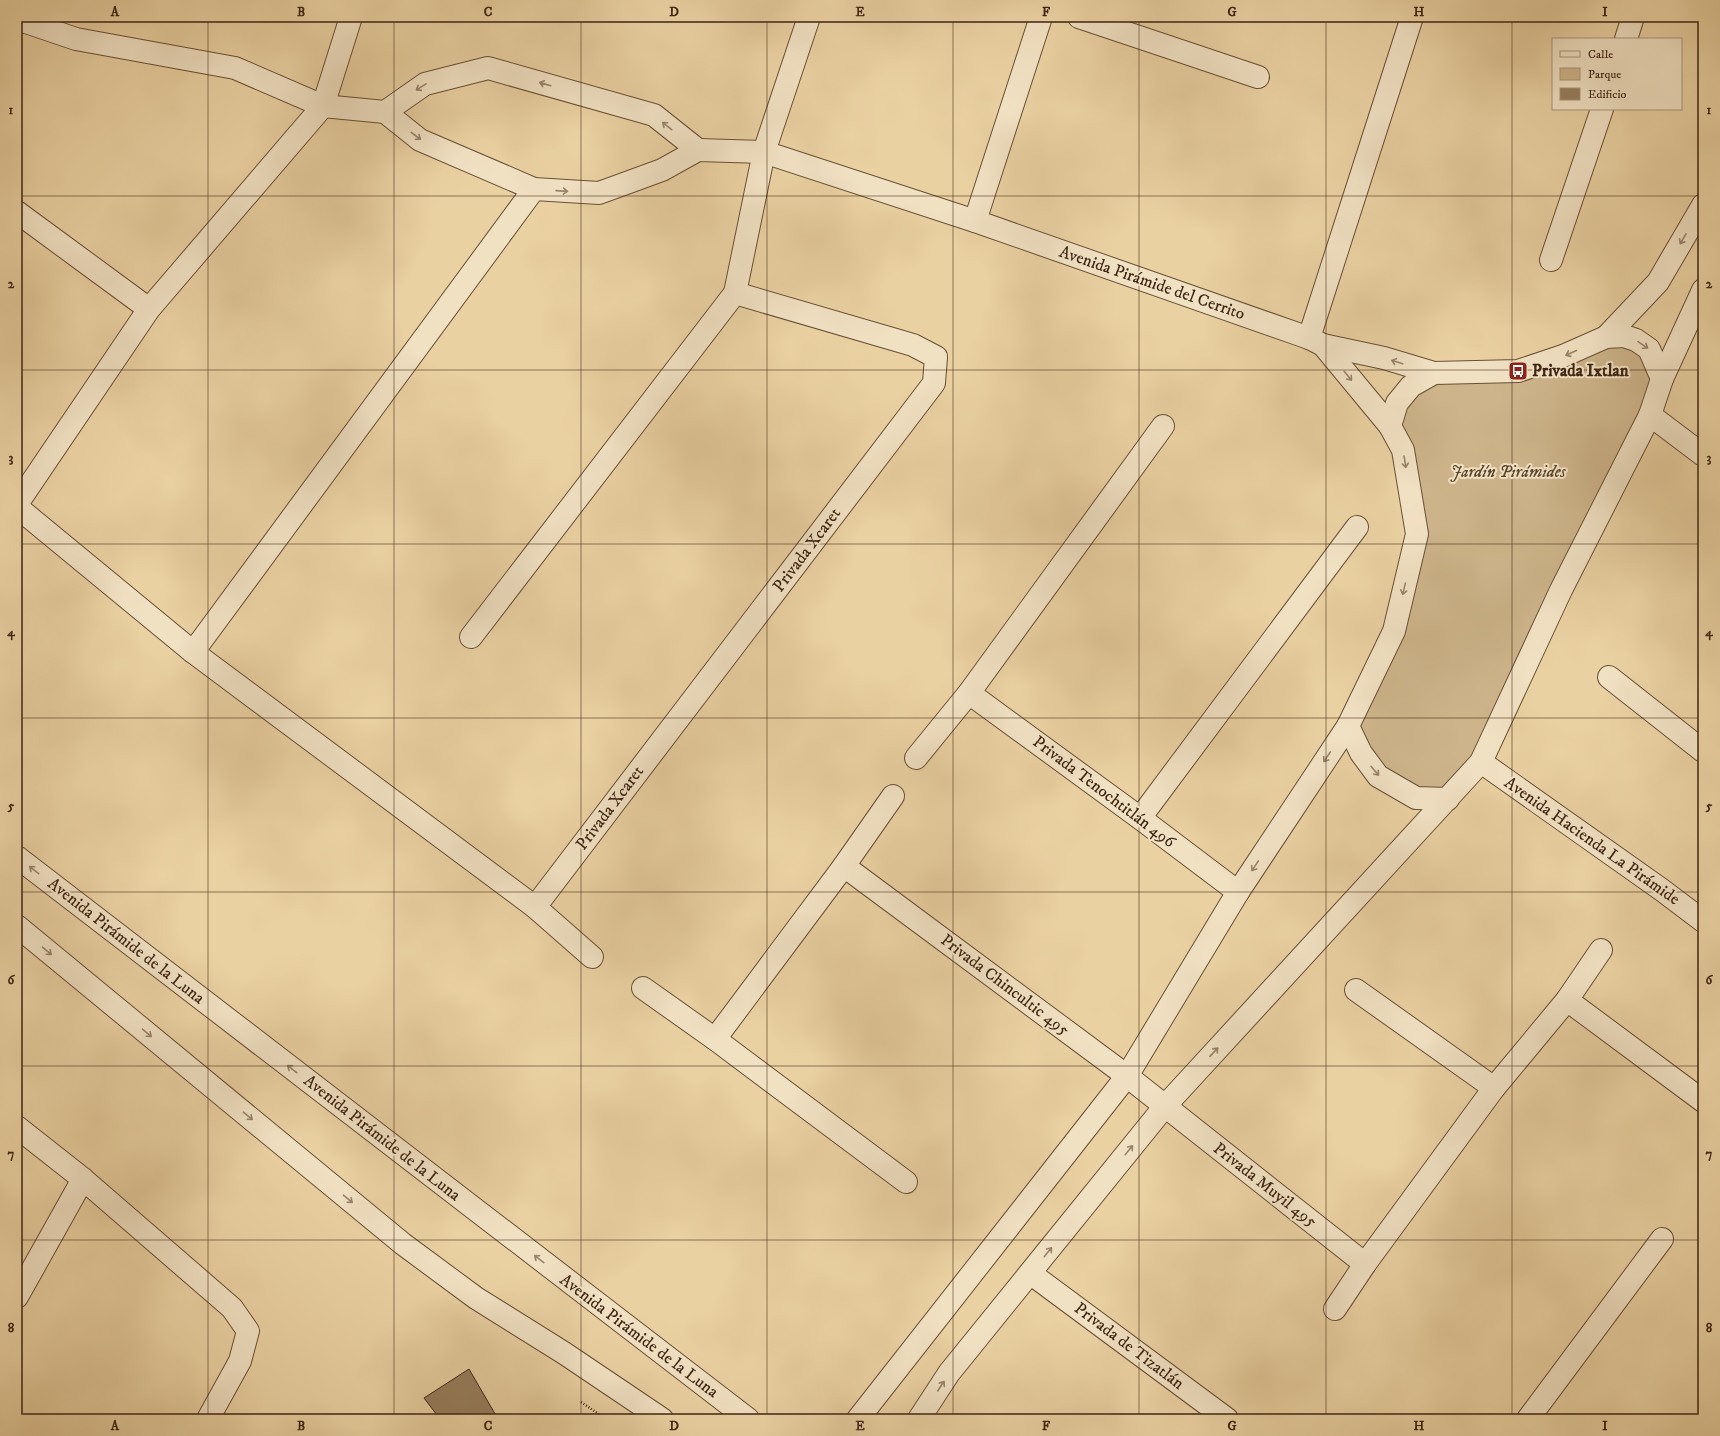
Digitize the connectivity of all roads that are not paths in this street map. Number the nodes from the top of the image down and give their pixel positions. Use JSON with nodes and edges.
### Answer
{"nodes":[{"id":1,"x":351,"y":17,"type":"edge"},
{"id":2,"x":809,"y":17,"type":"edge"},
{"id":3,"x":1041,"y":17,"type":"edge"},
{"id":4,"x":1079,"y":17,"type":"edge"},
{"id":5,"x":1412,"y":17,"type":"edge"},
{"id":6,"x":1633,"y":17,"type":"edge"},
{"id":7,"x":17,"y":19,"type":"edge"},
{"id":8,"x":1626,"y":38,"type":"edge"},
{"id":9,"x":1258,"y":77,"type":"dead end"},
{"id":10,"x":323,"y":106,"type":"junction"},
{"id":11,"x":1602,"y":110,"type":"edge"},
{"id":12,"x":385,"y":112,"type":"junction"},
{"id":13,"x":698,"y":150,"type":"junction"},
{"id":14,"x":764,"y":152,"type":"junction"},
{"id":15,"x":534,"y":189,"type":"junction"},
{"id":16,"x":1703,"y":206,"type":"edge"},
{"id":17,"x":17,"y":212,"type":"edge"},
{"id":18,"x":974,"y":221,"type":"junction"},
{"id":19,"x":1551,"y":260,"type":"dead end"},
{"id":20,"x":1703,"y":290,"type":"edge"},
{"id":21,"x":735,"y":293,"type":"junction"},
{"id":22,"x":149,"y":309,"type":"junction"},
{"id":23,"x":1606,"y":337,"type":"junction"},
{"id":24,"x":1316,"y":342,"type":"junction"},
{"id":25,"x":1434,"y":373,"type":"junction"},
{"id":26,"x":1662,"y":379,"type":"junction"},
{"id":27,"x":1650,"y":416,"type":"junction"},
{"id":28,"x":1163,"y":426,"type":"dead end"},
{"id":29,"x":1390,"y":426,"type":"junction"},
{"id":30,"x":1703,"y":455,"type":"edge"},
{"id":31,"x":17,"y":504,"type":"edge"},
{"id":32,"x":17,"y":507,"type":"edge"},
{"id":33,"x":1357,"y":527,"type":"dead end"},
{"id":34,"x":470,"y":637,"type":"dead end"},
{"id":35,"x":193,"y":652,"type":"junction"},
{"id":36,"x":1609,"y":677,"type":"dead end"},
{"id":37,"x":969,"y":693,"type":"junction"},
{"id":38,"x":1348,"y":726,"type":"junction"},
{"id":39,"x":1703,"y":751,"type":"edge"},
{"id":40,"x":916,"y":758,"type":"dead end"},
{"id":41,"x":1481,"y":762,"type":"junction"},
{"id":42,"x":893,"y":796,"type":"dead end"},
{"id":43,"x":1448,"y":799,"type":"junction"},
{"id":44,"x":1140,"y":818,"type":"junction"},
{"id":45,"x":17,"y":857,"type":"edge"},
{"id":46,"x":844,"y":866,"type":"junction"},
{"id":47,"x":1238,"y":892,"type":"junction"},
{"id":48,"x":535,"y":907,"type":"junction"},
{"id":49,"x":1703,"y":921,"type":"edge"},
{"id":50,"x":17,"y":926,"type":"edge"},
{"id":51,"x":1601,"y":950,"type":"dead end"},
{"id":52,"x":592,"y":957,"type":"dead end"},
{"id":53,"x":643,"y":988,"type":"dead end"},
{"id":54,"x":1356,"y":990,"type":"dead end"},
{"id":55,"x":1567,"y":1000,"type":"junction"},
{"id":56,"x":715,"y":1039,"type":"junction"},
{"id":57,"x":1127,"y":1076,"type":"junction"},
{"id":58,"x":1494,"y":1088,"type":"junction"},
{"id":59,"x":1703,"y":1101,"type":"edge"},
{"id":60,"x":1165,"y":1106,"type":"junction"},
{"id":61,"x":17,"y":1127,"type":"edge"},
{"id":62,"x":83,"y":1179,"type":"junction"},
{"id":63,"x":906,"y":1182,"type":"dead end"},
{"id":64,"x":1662,"y":1239,"type":"dead end"},
{"id":65,"x":1365,"y":1264,"type":"junction"},
{"id":66,"x":1030,"y":1273,"type":"junction"},
{"id":67,"x":17,"y":1297,"type":"edge"},
{"id":68,"x":1335,"y":1309,"type":"dead end"},
{"id":69,"x":208,"y":1419,"type":"edge"},
{"id":70,"x":662,"y":1419,"type":"edge"},
{"id":71,"x":748,"y":1419,"type":"edge"},
{"id":72,"x":858,"y":1419,"type":"edge"},
{"id":73,"x":920,"y":1419,"type":"edge"},
{"id":74,"x":1227,"y":1419,"type":"edge"},
{"id":75,"x":1528,"y":1419,"type":"edge"}],
"edges":[{"from":1,"to":10,"type":"street"},
{"from":2,"to":14,"type":"street"},
{"from":3,"to":18,"type":"street"},
{"from":4,"to":9,"type":"street"},
{"from":5,"to":24,"type":"street"},
{"from":6,"to":8,"type":"street"},
{"from":7,"to":10,"type":"street"},
{"from":10,"to":12,"type":"street"},
{"from":10,"to":22,"type":"street"},
{"from":11,"to":19,"type":"street"},
{"from":13,"to":12,"type":"street","one_way":true},
{"from":12,"to":15,"type":"street","one_way":true},
{"from":13,"to":14,"type":"street","name":"Avenida Pirámide del Cerrito"},
{"from":15,"to":13,"type":"street","one_way":true},
{"from":14,"to":18,"type":"street","name":"Avenida Pirámide del Cerrito"},
{"from":14,"to":21,"type":"street"},
{"from":15,"to":35,"type":"street"},
{"from":16,"to":23,"type":"street","one_way":true},
{"from":17,"to":22,"type":"street"},
{"from":18,"to":24,"type":"street","name":"Avenida Pirámide del Cerrito"},
{"from":20,"to":26,"type":"street"},
{"from":21,"to":34,"type":"street"},
{"from":21,"to":48,"type":"street","name":"Privada Xcaret"},
{"from":22,"to":31,"type":"street"},
{"from":23,"to":25,"type":"street","name":"Avenida Pirámide del Cerrito","one_way":true},
{"from":23,"to":26,"type":"street","one_way":true},
{"from":25,"to":24,"type":"street","name":"Avenida Pirámide del Cerrito","one_way":true},
{"from":24,"to":29,"type":"street","one_way":true},
{"from":25,"to":29,"type":"street"},
{"from":26,"to":27,"type":"street"},
{"from":27,"to":30,"type":"street"},
{"from":27,"to":41,"type":"street"},
{"from":28,"to":37,"type":"street"},
{"from":29,"to":38,"type":"street","one_way":true},
{"from":32,"to":35,"type":"street"},
{"from":33,"to":44,"type":"street"},
{"from":35,"to":48,"type":"street"},
{"from":36,"to":39,"type":"street"},
{"from":37,"to":40,"type":"street"},
{"from":37,"to":44,"type":"street","name":"Privada Tenochtitlán 496"},
{"from":38,"to":43,"type":"street","one_way":true},
{"from":38,"to":47,"type":"street","one_way":true},
{"from":41,"to":43,"type":"street"},
{"from":41,"to":49,"type":"street","name":"Avenida Hacienda La Pirámide"},
{"from":42,"to":46,"type":"street"},
{"from":60,"to":43,"type":"street","one_way":true},
{"from":44,"to":47,"type":"street","name":"Privada Tenochtitlán 496"},
{"from":71,"to":45,"type":"street","name":"Avenida Pirámide de la Luna","one_way":true},
{"from":46,"to":56,"type":"street"},
{"from":46,"to":57,"type":"street","name":"Privada Chincultic 495"},
{"from":47,"to":57,"type":"street"},
{"from":48,"to":52,"type":"street"},
{"from":50,"to":70,"type":"street","one_way":true},
{"from":51,"to":55,"type":"street"},
{"from":53,"to":56,"type":"street"},
{"from":54,"to":58,"type":"street"},
{"from":55,"to":58,"type":"street"},
{"from":55,"to":59,"type":"street"},
{"from":56,"to":63,"type":"street"},
{"from":57,"to":60,"type":"street","name":"Privada Chincultic 495"},
{"from":57,"to":72,"type":"street"},
{"from":58,"to":65,"type":"street"},
{"from":60,"to":65,"type":"street","name":"Privada Muyil 495"},
{"from":66,"to":60,"type":"street","one_way":true},
{"from":61,"to":62,"type":"street"},
{"from":62,"to":67,"type":"street"},
{"from":62,"to":69,"type":"street"},
{"from":64,"to":75,"type":"street"},
{"from":65,"to":68,"type":"street"},
{"from":73,"to":66,"type":"street","one_way":true},
{"from":66,"to":74,"type":"street","name":"Privada de Tizatlán"}]}
